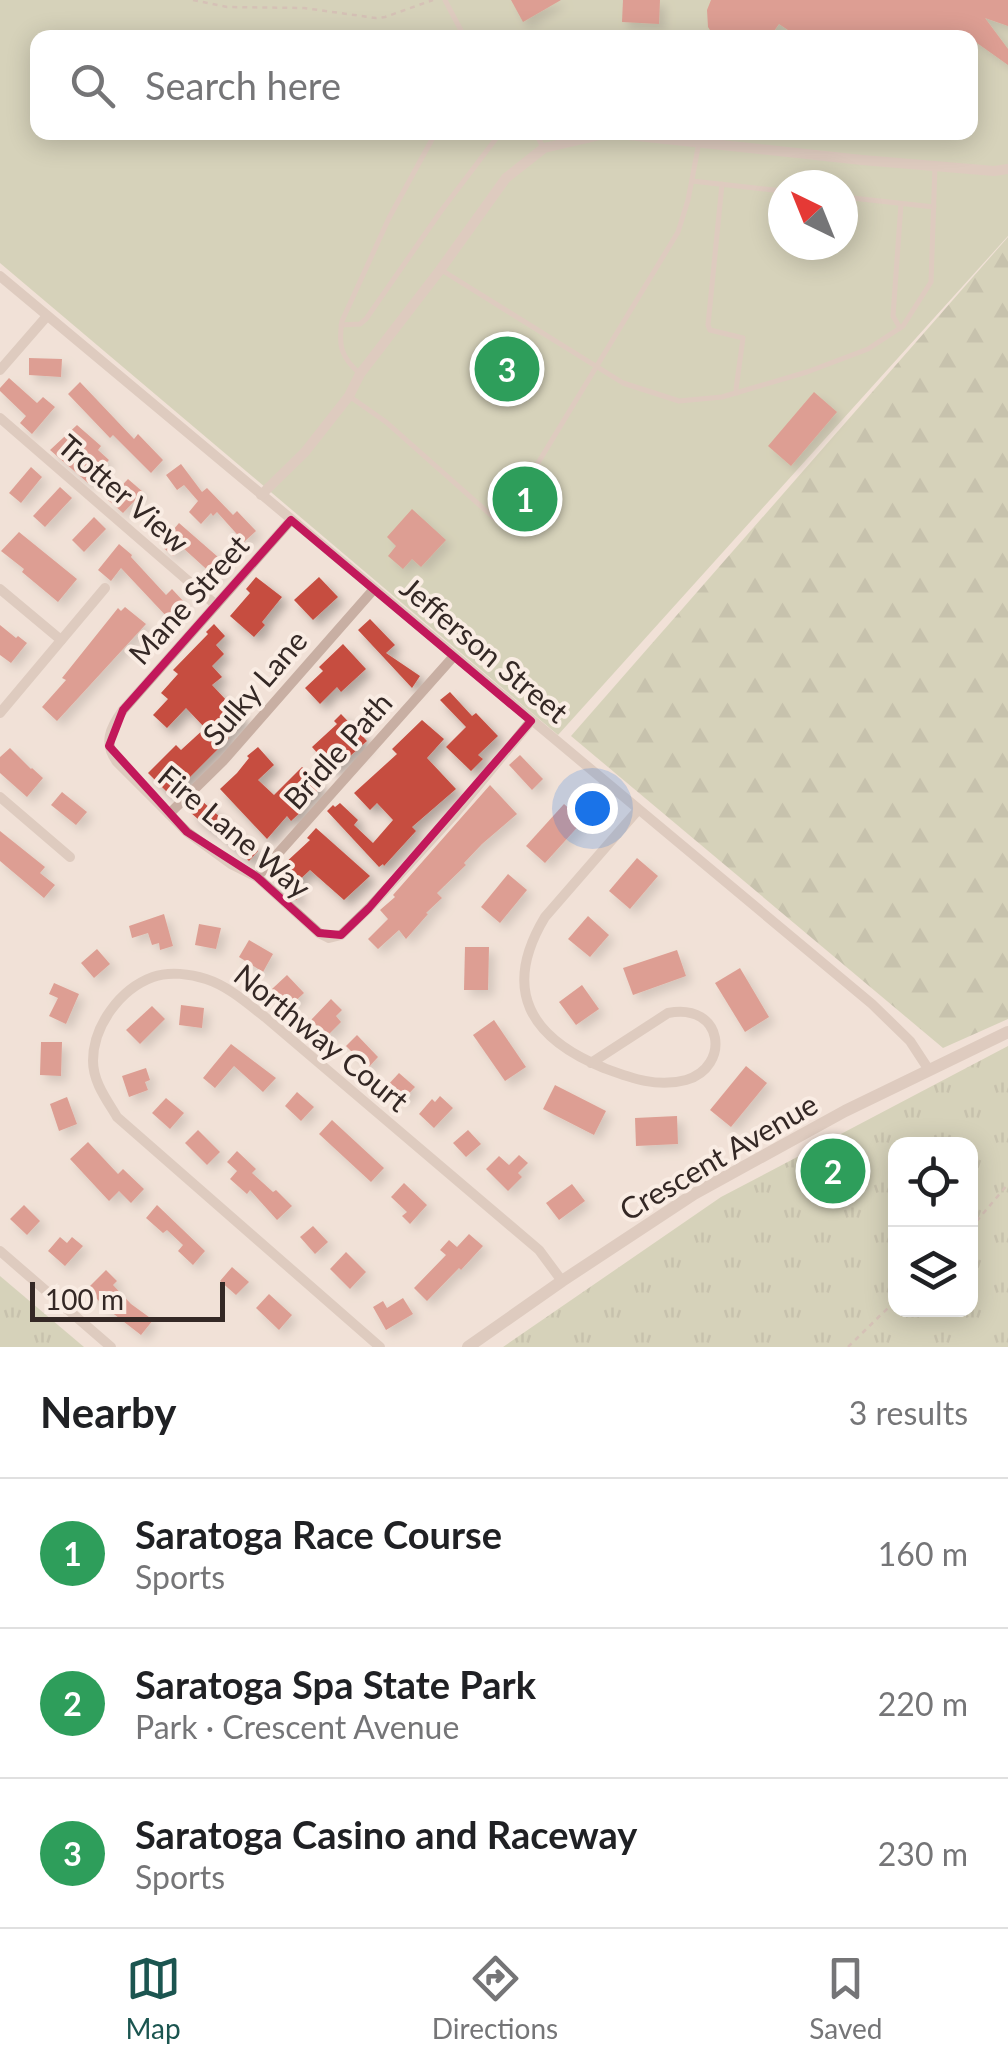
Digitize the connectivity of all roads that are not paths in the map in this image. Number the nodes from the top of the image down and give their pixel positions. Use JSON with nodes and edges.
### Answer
{"nodes":[{"id":1,"x":444,"y":0,"type":"edge"},
{"id":2,"x":461,"y":30,"type":"edge"},
{"id":3,"x":432,"y":140,"type":"edge"},
{"id":4,"x":495,"y":140,"type":"edge"},
{"id":5,"x":540,"y":140,"type":"edge"},
{"id":6,"x":578,"y":140,"type":"edge"},
{"id":7,"x":700,"y":140,"type":"edge"},
{"id":8,"x":725,"y":140,"type":"edge"},
{"id":9,"x":544,"y":148,"type":"junction"},
{"id":10,"x":935,"y":166,"type":"junction"},
{"id":11,"x":1008,"y":169,"type":"edge"},
{"id":12,"x":692,"y":180,"type":"junction"},
{"id":13,"x":722,"y":184,"type":"junction"},
{"id":14,"x":768,"y":189,"type":"edge"},
{"id":15,"x":858,"y":199,"type":"edge"},
{"id":16,"x":901,"y":204,"type":"junction"},
{"id":17,"x":934,"y":207,"type":"junction"},
{"id":18,"x":440,"y":270,"type":"junction"},
{"id":19,"x":0,"y":276,"type":"edge"},
{"id":20,"x":46,"y":316,"type":"junction"},
{"id":21,"x":341,"y":325,"type":"junction"},
{"id":22,"x":900,"y":328,"type":"junction"},
{"id":23,"x":597,"y":368,"type":"junction"},
{"id":24,"x":0,"y":370,"type":"edge"},
{"id":25,"x":360,"y":374,"type":"junction"},
{"id":26,"x":737,"y":393,"type":"junction"},
{"id":27,"x":350,"y":396,"type":"junction"},
{"id":28,"x":0,"y":418,"type":"edge"},
{"id":29,"x":261,"y":496,"type":"junction"},
{"id":30,"x":291,"y":520,"type":"junction"},
{"id":31,"x":105,"y":588,"type":"dead end"},
{"id":32,"x":0,"y":589,"type":"edge"},
{"id":33,"x":374,"y":589,"type":"junction"},
{"id":34,"x":216,"y":604,"type":"junction"},
{"id":35,"x":61,"y":640,"type":"junction"},
{"id":36,"x":454,"y":656,"type":"junction"},
{"id":37,"x":122,"y":710,"type":"joint"},
{"id":38,"x":0,"y":714,"type":"edge"},
{"id":39,"x":532,"y":721,"type":"junction"},
{"id":40,"x":0,"y":797,"type":"edge"},
{"id":41,"x":638,"y":810,"type":"junction"},
{"id":42,"x":169,"y":814,"type":"junction"},
{"id":43,"x":70,"y":857,"type":"dead end"},
{"id":44,"x":256,"y":877,"type":"junction"},
{"id":45,"x":1008,"y":1032,"type":"edge"},
{"id":46,"x":591,"y":1062,"type":"junction"},
{"id":47,"x":929,"y":1070,"type":"junction"},
{"id":48,"x":0,"y":1251,"type":"edge"},
{"id":49,"x":562,"y":1281,"type":"junction"},
{"id":50,"x":111,"y":1347,"type":"edge"},
{"id":51,"x":380,"y":1347,"type":"edge"},
{"id":52,"x":468,"y":1347,"type":"edge"}],
"edges":[{"from":1,"to":2,"type":"lane"},
{"from":3,"to":21,"type":"lane"},
{"from":4,"to":21,"type":"lane"},
{"from":5,"to":9,"type":"lane"},
{"from":6,"to":9,"type":"street"},
{"from":7,"to":12,"type":"lane"},
{"from":8,"to":10,"type":"street"},
{"from":9,"to":18,"type":"street"},
{"from":10,"to":11,"type":"street"},
{"from":10,"to":17,"type":"lane"},
{"from":12,"to":13,"type":"lane"},
{"from":12,"to":23,"type":"lane"},
{"from":13,"to":14,"type":"lane"},
{"from":13,"to":26,"type":"lane"},
{"from":15,"to":16,"type":"lane"},
{"from":16,"to":17,"type":"lane"},
{"from":16,"to":22,"type":"lane"},
{"from":17,"to":22,"type":"lane"},
{"from":18,"to":23,"type":"lane"},
{"from":18,"to":25,"type":"street"},
{"from":19,"to":20,"type":"street","name":"Jefferson Street"},
{"from":20,"to":24,"type":"street"},
{"from":20,"to":29,"type":"street","name":"Jefferson Street"},
{"from":21,"to":25,"type":"lane"},
{"from":22,"to":26,"type":"lane"},
{"from":23,"to":26,"type":"lane"},
{"from":23,"to":27,"type":"lane"},
{"from":25,"to":27,"type":"street"},
{"from":27,"to":29,"type":"street"},
{"from":28,"to":34,"type":"street","name":"Trotter View"},
{"from":29,"to":30,"type":"street","name":"Jefferson Street"},
{"from":30,"to":33,"type":"street","name":"Jefferson Street"},
{"from":30,"to":34,"type":"street","name":"Mane Street"},
{"from":31,"to":35,"type":"street"},
{"from":32,"to":35,"type":"street"},
{"from":33,"to":36,"type":"street","name":"Jefferson Street"},
{"from":33,"to":42,"type":"street","name":"Sulky Lane"},
{"from":34,"to":37,"type":"street","name":"Mane Street"},
{"from":35,"to":38,"type":"street"},
{"from":36,"to":39,"type":"street","name":"Jefferson Street"},
{"from":36,"to":44,"type":"street","name":"Bridle Path"},
{"from":37,"to":42,"type":"street","name":"Fire Lane Way"},
{"from":39,"to":41,"type":"street","name":"Jefferson Street"},
{"from":39,"to":44,"type":"street","name":"Fire Lane Way"},
{"from":40,"to":43,"type":"street"},
{"from":41,"to":46,"type":"street"},
{"from":41,"to":47,"type":"street","name":"Jefferson Street"},
{"from":42,"to":44,"type":"street","name":"Fire Lane Way"},
{"from":45,"to":47,"type":"street","name":"Crescent Avenue"},
{"from":46,"to":46,"type":"street"},
{"from":47,"to":49,"type":"street","name":"Crescent Avenue"},
{"from":48,"to":50,"type":"street"},
{"from":49,"to":51,"type":"street","name":"Northway Court"},
{"from":49,"to":52,"type":"street","name":"Crescent Avenue"}]}
